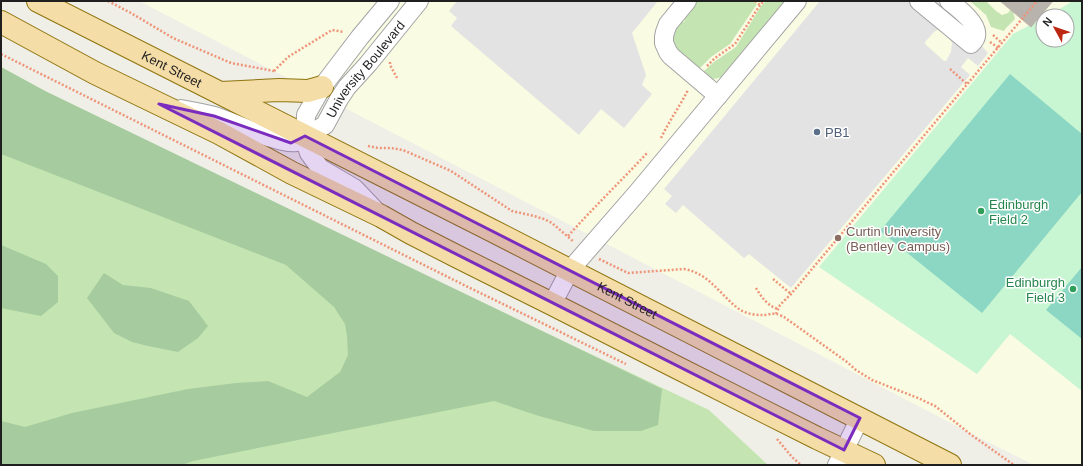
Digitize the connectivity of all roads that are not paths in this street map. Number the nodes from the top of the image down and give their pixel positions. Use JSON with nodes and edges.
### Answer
{"nodes":[{"id":1,"x":38,"y":1,"type":"edge"},
{"id":2,"x":390,"y":1,"type":"edge"},
{"id":3,"x":419,"y":1,"type":"edge"},
{"id":4,"x":687,"y":1,"type":"edge"},
{"id":5,"x":797,"y":1,"type":"edge"},
{"id":6,"x":919,"y":1,"type":"edge"},
{"id":7,"x":949,"y":1,"type":"edge"},
{"id":8,"x":1,"y":22,"type":"edge"},
{"id":9,"x":322,"y":88,"type":"junction"},
{"id":10,"x":220,"y":93,"type":"junction"},
{"id":11,"x":718,"y":96,"type":"junction"},
{"id":12,"x":159,"y":104,"type":"junction"},
{"id":13,"x":305,"y":136,"type":"junction"},
{"id":14,"x":381,"y":216,"type":"junction"},
{"id":15,"x":570,"y":270,"type":"junction"},
{"id":16,"x":552,"y":304,"type":"junction"},
{"id":17,"x":860,"y":418,"type":"junction"},
{"id":18,"x":840,"y":458,"type":"edge"},
{"id":19,"x":874,"y":465,"type":"edge"},
{"id":20,"x":950,"y":465,"type":"edge"}],
"edges":[{"from":1,"to":10,"type":"main road","name":"Kent Street"},
{"from":2,"to":9,"type":"street","name":"University Boulevard"},
{"from":3,"to":13,"type":"street","name":"University Boulevard"},
{"from":4,"to":11,"type":"street"},
{"from":5,"to":11,"type":"street"},
{"from":6,"to":7,"type":"street"},
{"from":8,"to":12,"type":"main road"},
{"from":9,"to":10,"type":"main road"},
{"from":9,"to":13,"type":"street","name":"University Boulevard"},
{"from":10,"to":13,"type":"main road","name":"Kent Street"},
{"from":11,"to":15,"type":"street"},
{"from":12,"to":13,"type":"street"},
{"from":12,"to":14,"type":"main road"},
{"from":13,"to":14,"type":"street"},
{"from":13,"to":15,"type":"main road","name":"Kent Street"},
{"from":14,"to":16,"type":"main road"},
{"from":15,"to":16,"type":"street"},
{"from":15,"to":17,"type":"main road","name":"Kent Street"},
{"from":16,"to":18,"type":"main road"},
{"from":17,"to":18,"type":"street"},
{"from":17,"to":20,"type":"main road","name":"Kent Street"},
{"from":18,"to":19,"type":"main road"}]}
